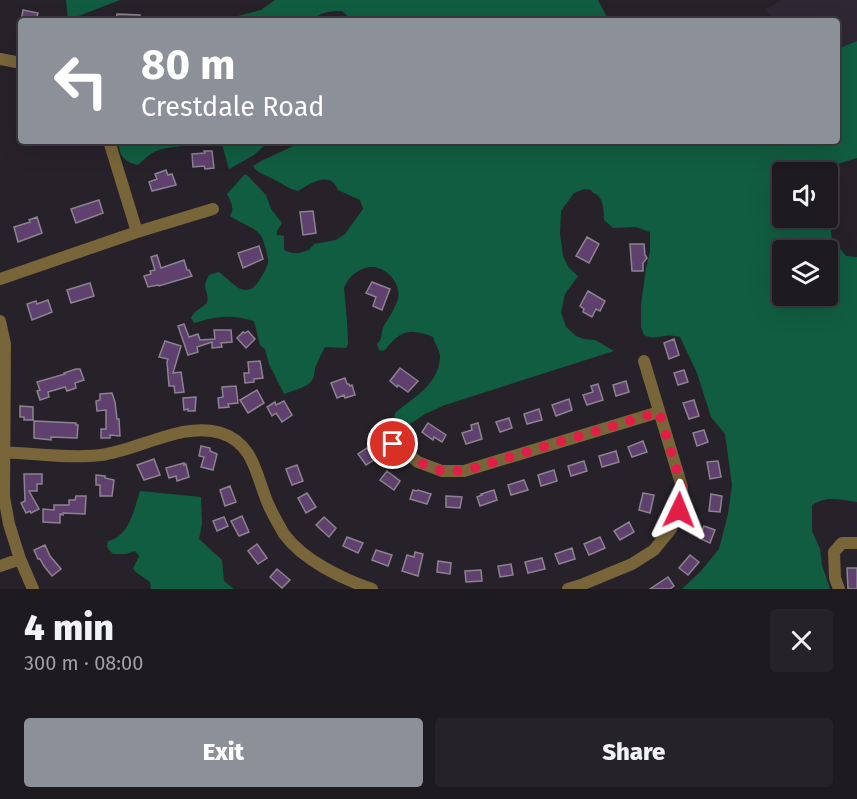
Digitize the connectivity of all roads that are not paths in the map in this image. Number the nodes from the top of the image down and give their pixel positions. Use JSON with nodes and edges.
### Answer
{"nodes":[{"id":1,"x":0,"y":59,"type":"edge"},
{"id":2,"x":18,"y":62,"type":"edge"},
{"id":3,"x":110,"y":144,"type":"edge"},
{"id":4,"x":213,"y":209,"type":"dead end"},
{"id":5,"x":136,"y":232,"type":"junction"},
{"id":6,"x":0,"y":279,"type":"edge"},
{"id":7,"x":0,"y":321,"type":"edge"},
{"id":8,"x":644,"y":362,"type":"dead end"},
{"id":9,"x":659,"y":412,"type":"junction"},
{"id":10,"x":393,"y":444,"type":"dead end"},
{"id":11,"x":2,"y":452,"type":"edge"},
{"id":12,"x":857,"y":543,"type":"edge"},
{"id":13,"x":20,"y":559,"type":"junction"},
{"id":14,"x":0,"y":566,"type":"edge"},
{"id":15,"x":33,"y":589,"type":"edge"},
{"id":16,"x":372,"y":589,"type":"edge"},
{"id":17,"x":568,"y":589,"type":"edge"},
{"id":18,"x":838,"y":589,"type":"edge"}],
"edges":[{"from":1,"to":2,"type":"street"},
{"from":3,"to":5,"type":"street"},
{"from":4,"to":5,"type":"street"},
{"from":5,"to":6,"type":"street"},
{"from":7,"to":11,"type":"street"},
{"from":8,"to":9,"type":"street"},
{"from":9,"to":10,"type":"street"},
{"from":9,"to":17,"type":"street"},
{"from":11,"to":13,"type":"street"},
{"from":11,"to":16,"type":"street"},
{"from":12,"to":18,"type":"street"},
{"from":13,"to":14,"type":"street"},
{"from":13,"to":15,"type":"street"}]}
